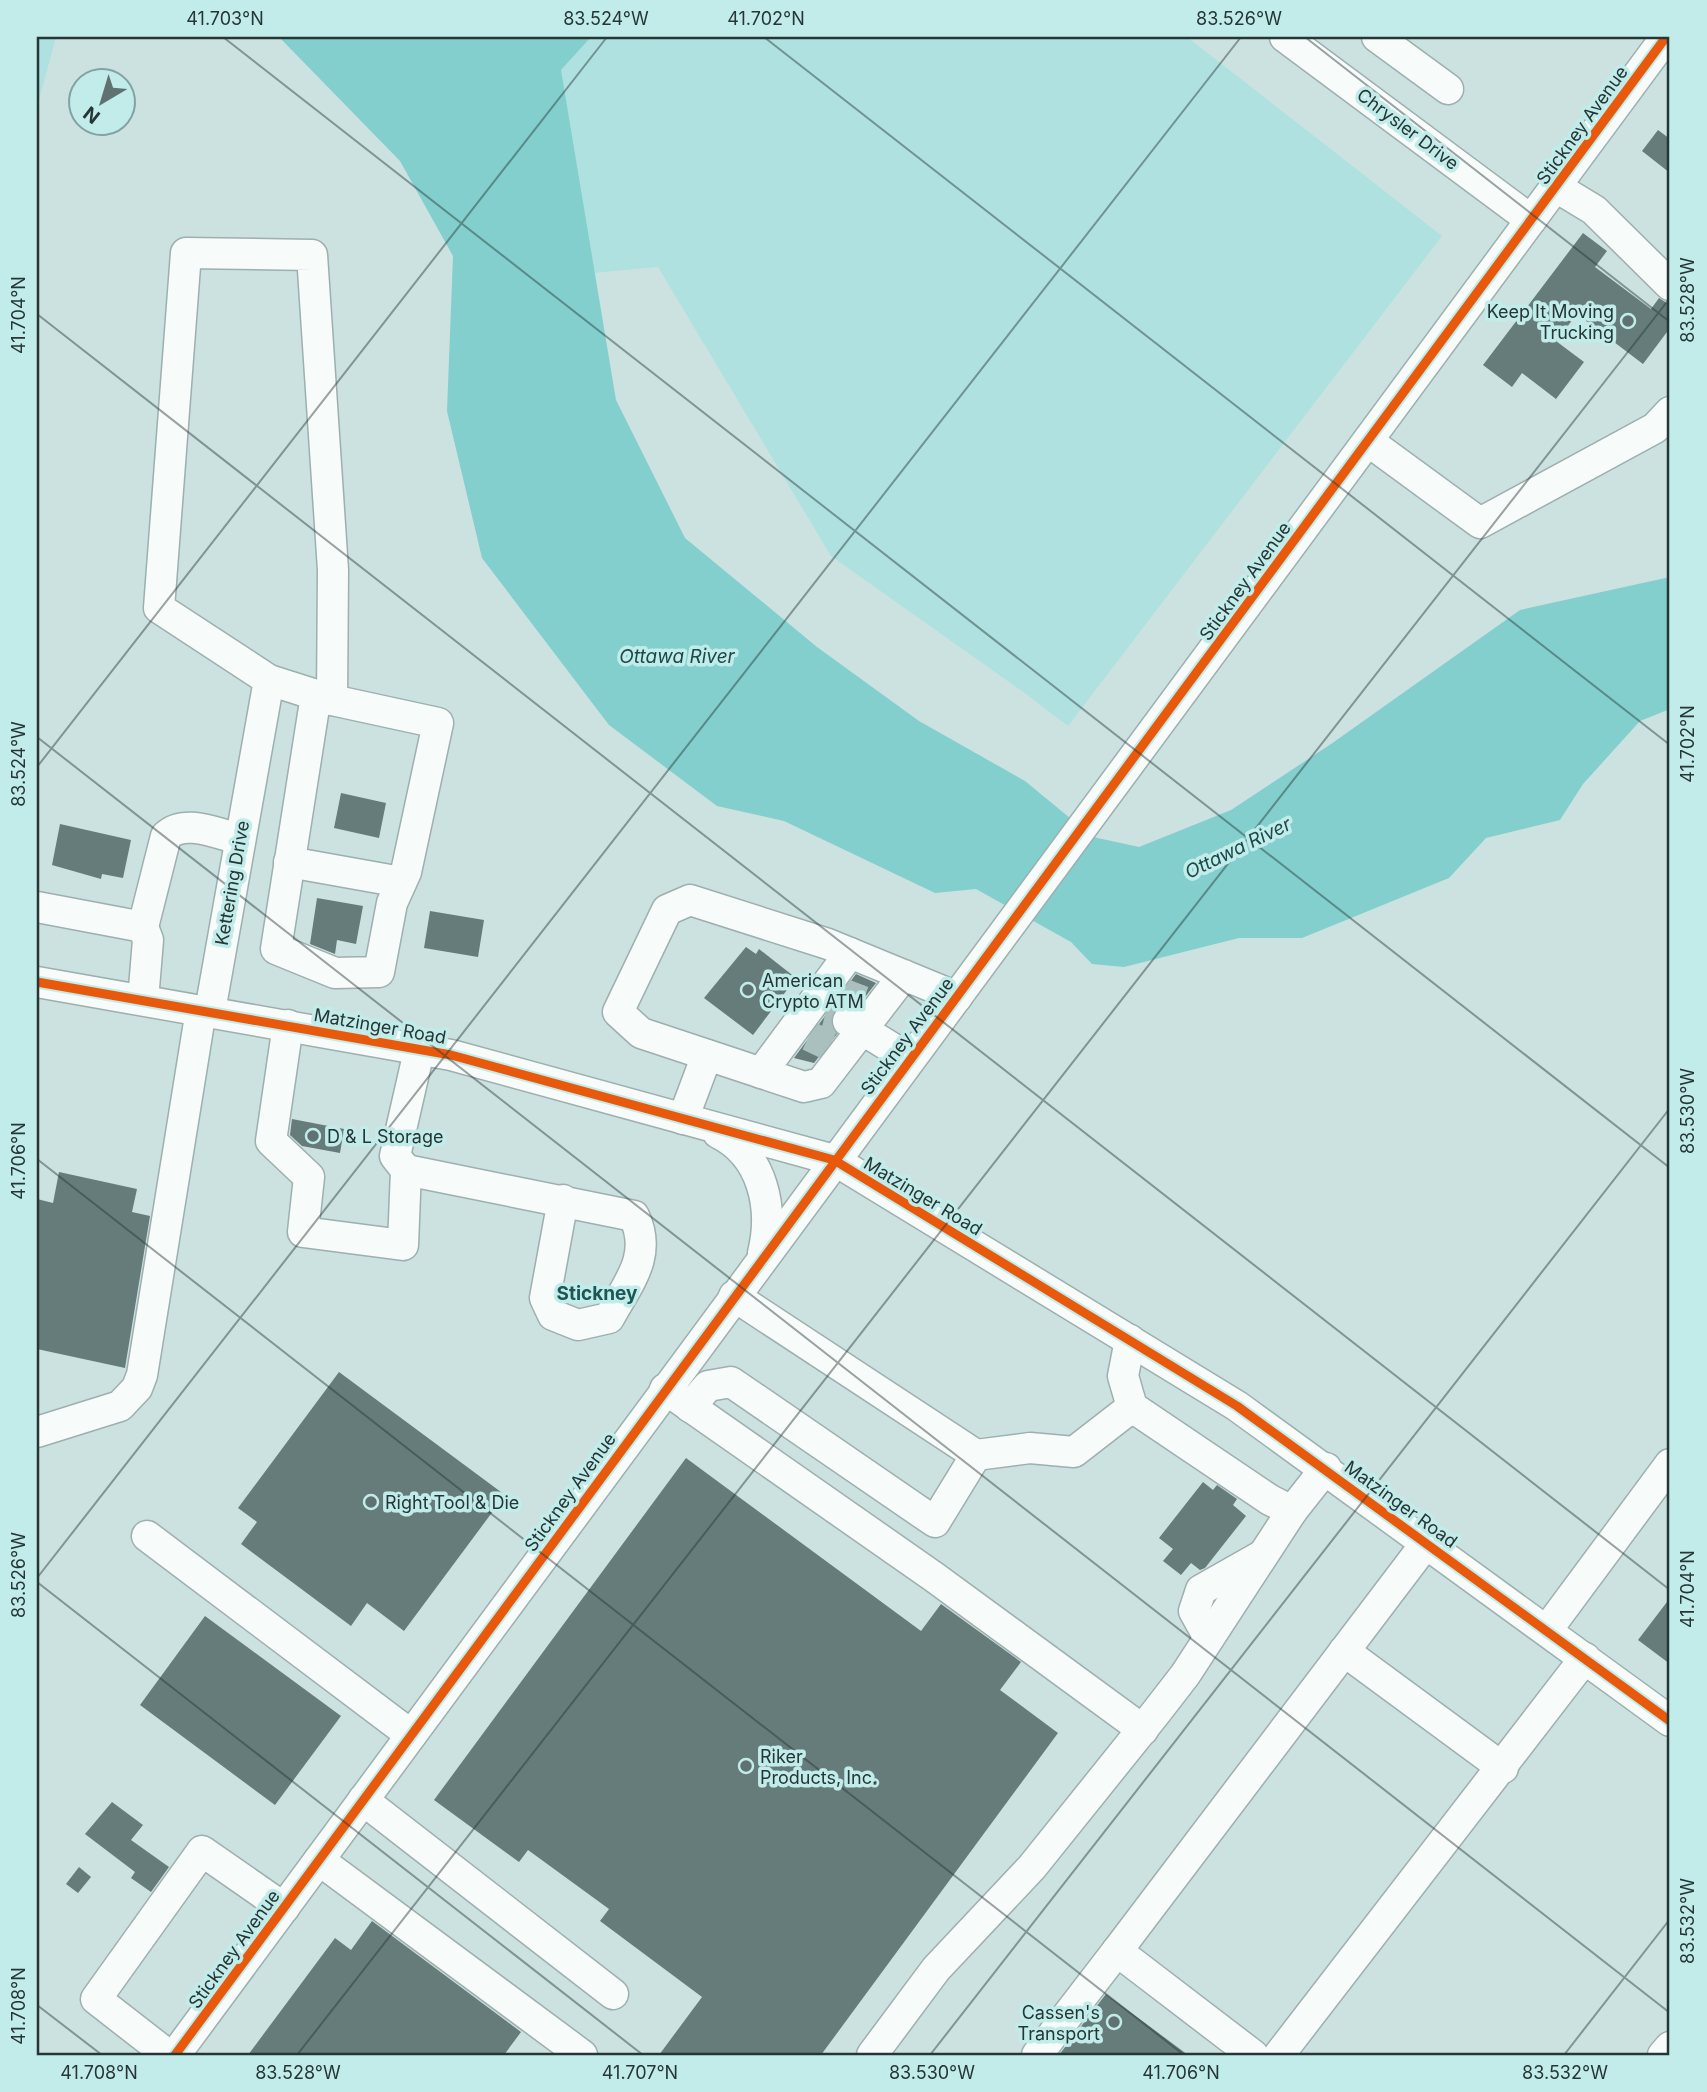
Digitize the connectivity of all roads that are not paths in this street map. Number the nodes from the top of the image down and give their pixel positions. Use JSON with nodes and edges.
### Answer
{"nodes":[{"id":1,"x":1285,"y":37,"type":"edge"},
{"id":2,"x":1377,"y":37,"type":"edge"},
{"id":3,"x":1665,"y":37,"type":"edge"},
{"id":4,"x":1448,"y":89,"type":"dead end"},
{"id":5,"x":1556,"y":187,"type":"junction"},
{"id":6,"x":1531,"y":220,"type":"junction"},
{"id":7,"x":1670,"y":285,"type":"edge"},
{"id":8,"x":1670,"y":412,"type":"edge"},
{"id":9,"x":1368,"y":441,"type":"junction"},
{"id":10,"x":269,"y":680,"type":"junction"},
{"id":11,"x":324,"y":698,"type":"junction"},
{"id":12,"x":240,"y":839,"type":"junction"},
{"id":13,"x":289,"y":862,"type":"junction"},
{"id":14,"x":401,"y":882,"type":"junction"},
{"id":15,"x":37,"y":907,"type":"edge"},
{"id":16,"x":143,"y":927,"type":"junction"},
{"id":17,"x":850,"y":953,"type":"junction"},
{"id":18,"x":904,"y":975,"type":"junction"},
{"id":19,"x":37,"y":982,"type":"edge"},
{"id":20,"x":957,"y":997,"type":"junction"},
{"id":21,"x":143,"y":1000,"type":"junction"},
{"id":22,"x":205,"y":1010,"type":"junction"},
{"id":23,"x":836,"y":1019,"type":"junction"},
{"id":24,"x":288,"y":1025,"type":"junction"},
{"id":25,"x":419,"y":1051,"type":"junction"},
{"id":26,"x":707,"y":1055,"type":"junction"},
{"id":27,"x":910,"y":1059,"type":"junction"},
{"id":28,"x":761,"y":1073,"type":"junction"},
{"id":29,"x":689,"y":1121,"type":"junction"},
{"id":30,"x":834,"y":1160,"type":"junction"},
{"id":31,"x":406,"y":1170,"type":"junction"},
{"id":32,"x":563,"y":1200,"type":"dead end"},
{"id":33,"x":762,"y":1258,"type":"junction"},
{"id":34,"x":734,"y":1296,"type":"junction"},
{"id":35,"x":1130,"y":1340,"type":"junction"},
{"id":36,"x":665,"y":1389,"type":"junction"},
{"id":37,"x":690,"y":1407,"type":"junction"},
{"id":38,"x":1132,"y":1407,"type":"junction"},
{"id":39,"x":37,"y":1432,"type":"edge"},
{"id":40,"x":976,"y":1455,"type":"junction"},
{"id":41,"x":1670,"y":1464,"type":"edge"},
{"id":42,"x":1326,"y":1468,"type":"junction"},
{"id":43,"x":1292,"y":1511,"type":"junction"},
{"id":44,"x":147,"y":1536,"type":"dead end"},
{"id":45,"x":1427,"y":1542,"type":"junction"},
{"id":46,"x":1547,"y":1630,"type":"junction"},
{"id":47,"x":1345,"y":1651,"type":"junction"},
{"id":48,"x":1585,"y":1658,"type":"junction"},
{"id":49,"x":1670,"y":1721,"type":"edge"},
{"id":50,"x":1143,"y":1730,"type":"junction"},
{"id":51,"x":411,"y":1735,"type":"junction"},
{"id":52,"x":1503,"y":1768,"type":"junction"},
{"id":53,"x":363,"y":1800,"type":"junction"},
{"id":54,"x":319,"y":1860,"type":"junction"},
{"id":55,"x":284,"y":1908,"type":"junction"},
{"id":56,"x":1117,"y":1951,"type":"junction"},
{"id":57,"x":613,"y":1994,"type":"dead end"},
{"id":58,"x":1670,"y":2047,"type":"edge"},
{"id":59,"x":168,"y":2055,"type":"edge"},
{"id":60,"x":175,"y":2055,"type":"edge"},
{"id":61,"x":582,"y":2055,"type":"edge"},
{"id":62,"x":872,"y":2055,"type":"edge"},
{"id":63,"x":1037,"y":2055,"type":"edge"},
{"id":64,"x":1254,"y":2055,"type":"edge"},
{"id":65,"x":1279,"y":2055,"type":"edge"},
{"id":66,"x":1663,"y":2055,"type":"edge"}],
"edges":[{"from":1,"to":6,"type":"street","name":"Chrysler Drive"},
{"from":2,"to":4,"type":"street"},
{"from":3,"to":5,"type":"street","name":"Stickney Avenue"},
{"from":5,"to":6,"type":"street","name":"Stickney Avenue"},
{"from":5,"to":7,"type":"street"},
{"from":6,"to":9,"type":"street","name":"Stickney Avenue"},
{"from":8,"to":9,"type":"street"},
{"from":9,"to":20,"type":"street","name":"Stickney Avenue"},
{"from":10,"to":11,"type":"street"},
{"from":10,"to":11,"type":"street"},
{"from":10,"to":12,"type":"street","name":"Kettering Drive"},
{"from":11,"to":13,"type":"street"},
{"from":11,"to":14,"type":"street"},
{"from":12,"to":16,"type":"street"},
{"from":12,"to":22,"type":"street","name":"Kettering Drive"},
{"from":13,"to":14,"type":"street"},
{"from":13,"to":14,"type":"street"},
{"from":15,"to":16,"type":"street"},
{"from":16,"to":21,"type":"street"},
{"from":17,"to":18,"type":"street"},
{"from":17,"to":23,"type":"street"},
{"from":17,"to":26,"type":"street"},
{"from":18,"to":20,"type":"street"},
{"from":18,"to":23,"type":"street"},
{"from":19,"to":21,"type":"street","name":"Matzinger Road"},
{"from":20,"to":27,"type":"street","name":"Stickney Avenue"},
{"from":21,"to":22,"type":"street","name":"Matzinger Road"},
{"from":22,"to":24,"type":"street","name":"Matzinger Road"},
{"from":22,"to":39,"type":"street","name":"Kettering Drive"},
{"from":23,"to":27,"type":"street"},
{"from":23,"to":28,"type":"street"},
{"from":23,"to":28,"type":"street"},
{"from":24,"to":25,"type":"street","name":"Matzinger Road"},
{"from":24,"to":31,"type":"street"},
{"from":25,"to":29,"type":"street","name":"Matzinger Road"},
{"from":25,"to":31,"type":"street"},
{"from":26,"to":28,"type":"street"},
{"from":26,"to":29,"type":"street"},
{"from":27,"to":30,"type":"street","name":"Stickney Avenue"},
{"from":29,"to":30,"type":"street","name":"Matzinger Road"},
{"from":29,"to":33,"type":"street"},
{"from":30,"to":33,"type":"street","name":"Stickney Avenue"},
{"from":30,"to":35,"type":"street","name":"Matzinger Road"},
{"from":31,"to":32,"type":"street"},
{"from":33,"to":34,"type":"street","name":"Stickney Avenue"},
{"from":34,"to":36,"type":"street","name":"Stickney Avenue"},
{"from":34,"to":40,"type":"street"},
{"from":35,"to":38,"type":"street"},
{"from":35,"to":42,"type":"street","name":"Matzinger Road"},
{"from":36,"to":37,"type":"street"},
{"from":36,"to":51,"type":"street","name":"Stickney Avenue"},
{"from":37,"to":40,"type":"street"},
{"from":37,"to":50,"type":"street"},
{"from":38,"to":40,"type":"street"},
{"from":38,"to":43,"type":"street"},
{"from":41,"to":46,"type":"street"},
{"from":42,"to":43,"type":"street"},
{"from":42,"to":45,"type":"street","name":"Matzinger Road"},
{"from":43,"to":50,"type":"street"},
{"from":44,"to":51,"type":"street"},
{"from":45,"to":46,"type":"street","name":"Matzinger Road"},
{"from":45,"to":47,"type":"street"},
{"from":46,"to":48,"type":"street","name":"Matzinger Road"},
{"from":47,"to":52,"type":"street"},
{"from":47,"to":56,"type":"street"},
{"from":48,"to":49,"type":"street","name":"Matzinger Road"},
{"from":48,"to":52,"type":"street"},
{"from":50,"to":62,"type":"street"},
{"from":51,"to":53,"type":"street","name":"Stickney Avenue"},
{"from":52,"to":65,"type":"street"},
{"from":53,"to":54,"type":"street","name":"Stickney Avenue"},
{"from":53,"to":57,"type":"street"},
{"from":54,"to":55,"type":"street","name":"Stickney Avenue"},
{"from":54,"to":61,"type":"street"},
{"from":55,"to":59,"type":"street"},
{"from":55,"to":60,"type":"street","name":"Stickney Avenue"},
{"from":56,"to":63,"type":"street"},
{"from":56,"to":64,"type":"street"},
{"from":58,"to":66,"type":"street"}]}
